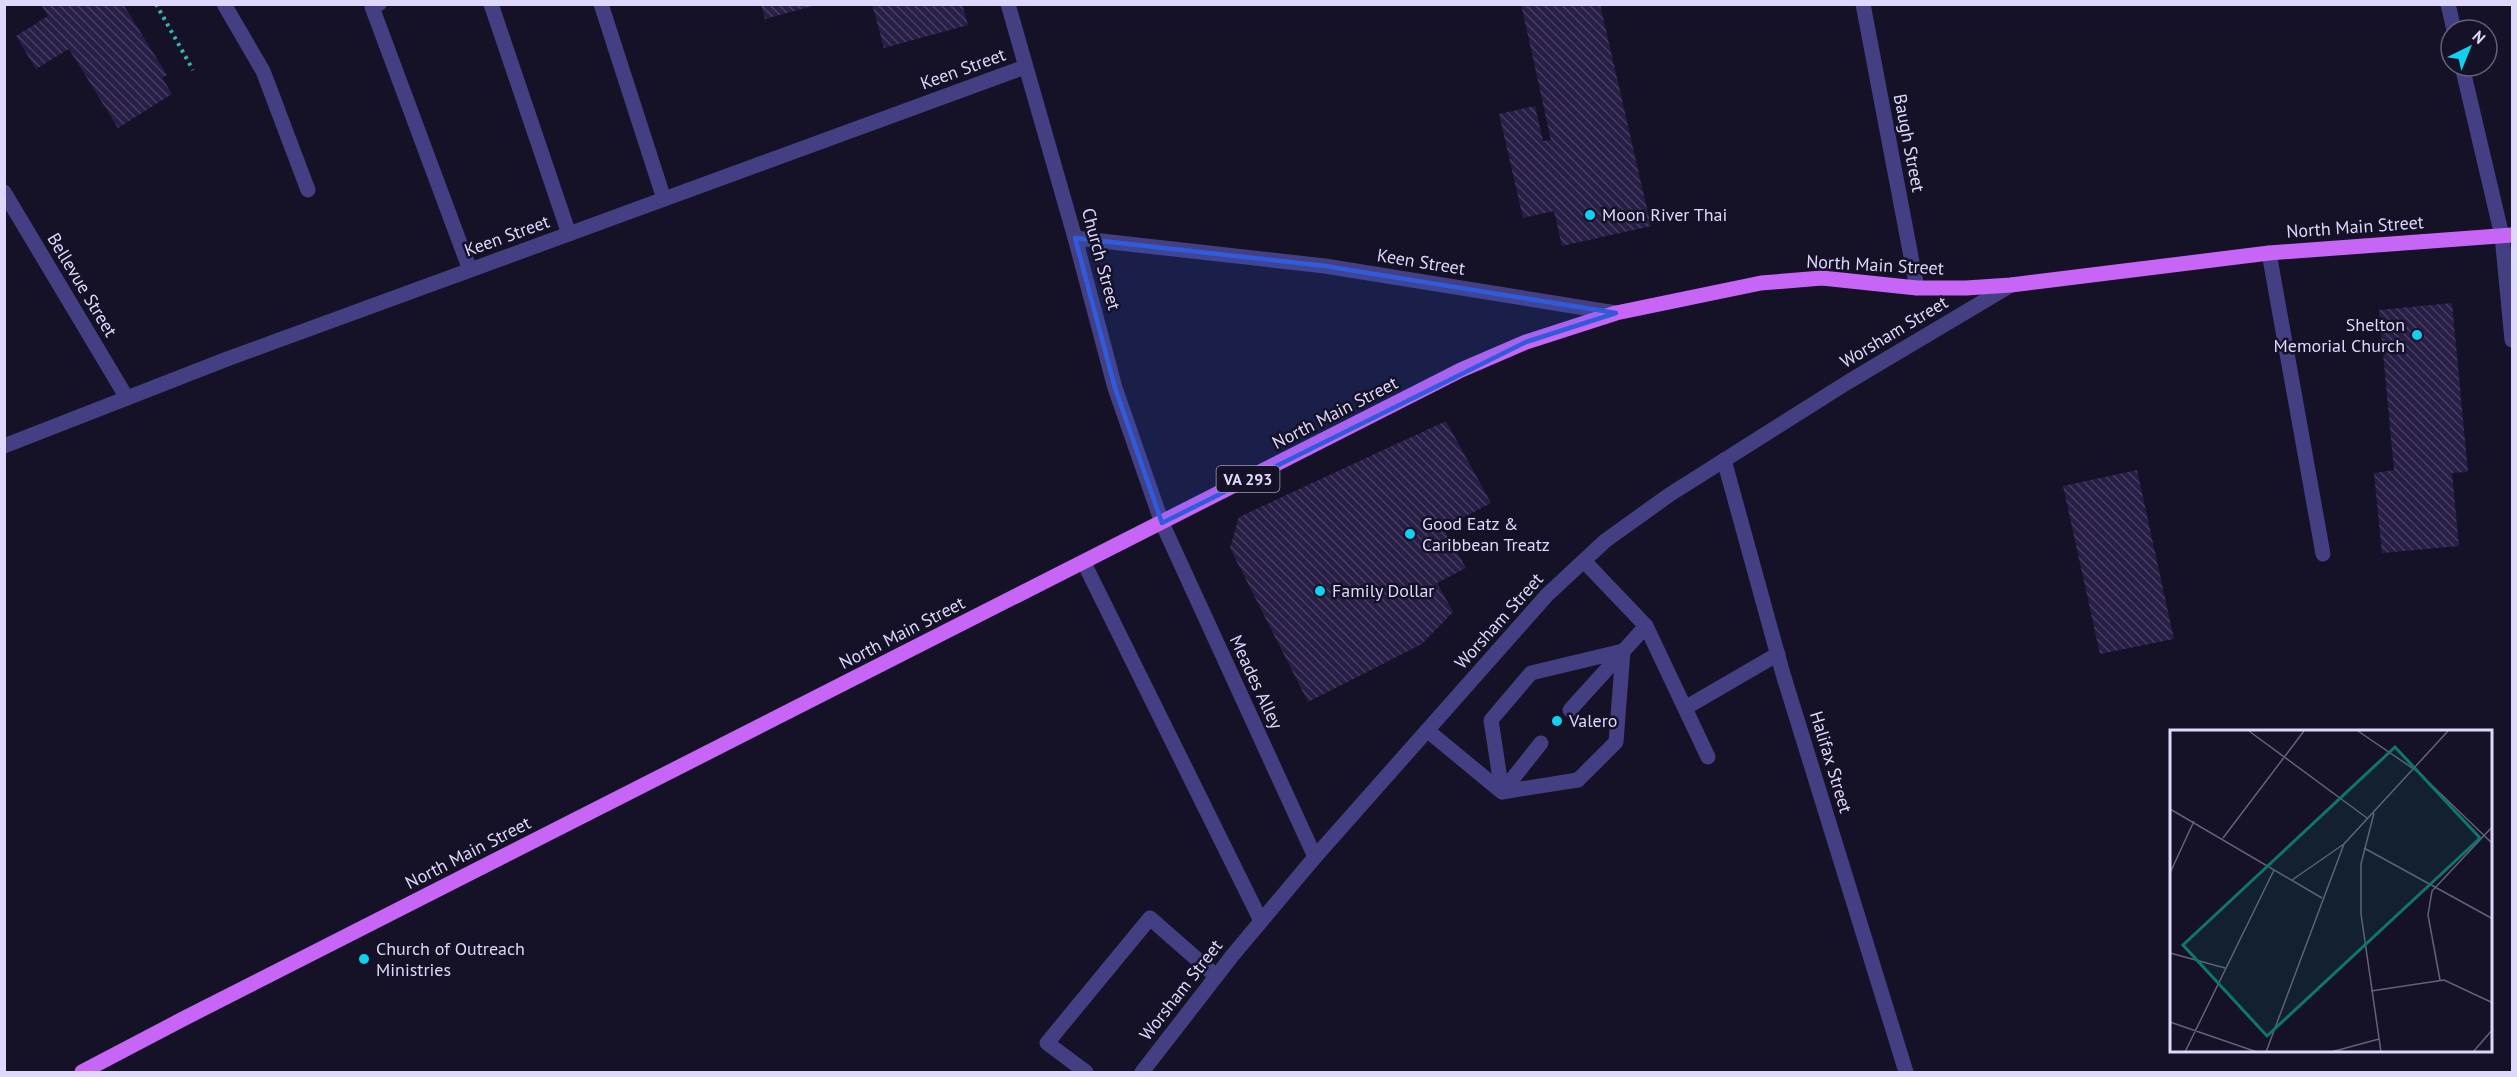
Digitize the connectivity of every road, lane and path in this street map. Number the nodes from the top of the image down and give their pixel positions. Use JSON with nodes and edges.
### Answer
{"nodes":[{"id":1,"x":156,"y":4,"type":"edge"},
{"id":2,"x":224,"y":4,"type":"edge"},
{"id":3,"x":379,"y":4,"type":"edge"},
{"id":4,"x":491,"y":4,"type":"edge"},
{"id":5,"x":601,"y":4,"type":"edge"},
{"id":6,"x":1008,"y":4,"type":"edge"},
{"id":7,"x":1863,"y":4,"type":"edge"},
{"id":8,"x":1025,"y":67,"type":"junction"},
{"id":9,"x":193,"y":70,"type":"dead end"},
{"id":10,"x":2465,"y":78,"type":"edge"},
{"id":11,"x":308,"y":190,"type":"dead end"},
{"id":12,"x":4,"y":192,"type":"edge"},
{"id":13,"x":664,"y":199,"type":"junction"},
{"id":14,"x":569,"y":234,"type":"junction"},
{"id":15,"x":2507,"y":236,"type":"edge"},
{"id":16,"x":1075,"y":238,"type":"junction"},
{"id":17,"x":2269,"y":253,"type":"junction"},
{"id":18,"x":470,"y":270,"type":"junction"},
{"id":19,"x":2011,"y":285,"type":"junction"},
{"id":20,"x":1917,"y":288,"type":"junction"},
{"id":21,"x":1616,"y":313,"type":"junction"},
{"id":22,"x":2512,"y":340,"type":"edge"},
{"id":23,"x":127,"y":398,"type":"junction"},
{"id":24,"x":4,"y":446,"type":"edge"},
{"id":25,"x":1724,"y":460,"type":"junction"},
{"id":26,"x":1162,"y":523,"type":"junction"},
{"id":27,"x":2323,"y":555,"type":"dead end"},
{"id":28,"x":1584,"y":561,"type":"junction"},
{"id":29,"x":1084,"y":563,"type":"junction"},
{"id":30,"x":1646,"y":626,"type":"junction"},
{"id":31,"x":1623,"y":651,"type":"junction"},
{"id":32,"x":1778,"y":654,"type":"junction"},
{"id":33,"x":1685,"y":708,"type":"junction"},
{"id":34,"x":1570,"y":710,"type":"dead end"},
{"id":35,"x":1428,"y":731,"type":"junction"},
{"id":36,"x":1541,"y":743,"type":"dead end"},
{"id":37,"x":1708,"y":757,"type":"dead end"},
{"id":38,"x":1502,"y":792,"type":"junction"},
{"id":39,"x":1315,"y":857,"type":"junction"},
{"id":40,"x":1262,"y":921,"type":"junction"},
{"id":41,"x":1216,"y":976,"type":"junction"},
{"id":42,"x":82,"y":1072,"type":"edge"},
{"id":43,"x":1086,"y":1072,"type":"edge"},
{"id":44,"x":1142,"y":1072,"type":"edge"},
{"id":45,"x":1906,"y":1072,"type":"edge"}],
"edges":[{"from":1,"to":9,"type":"path"},
{"from":2,"to":11,"type":"street"},
{"from":3,"to":18,"type":"street"},
{"from":4,"to":14,"type":"street"},
{"from":5,"to":13,"type":"street"},
{"from":6,"to":8,"type":"street","name":"Church Street"},
{"from":7,"to":20,"type":"street","name":"Baugh Street"},
{"from":8,"to":13,"type":"street","name":"Keen Street"},
{"from":8,"to":16,"type":"street","name":"Church Street"},
{"from":10,"to":15,"type":"street"},
{"from":12,"to":23,"type":"street","name":"Bellevue Street"},
{"from":13,"to":14,"type":"street","name":"Keen Street"},
{"from":14,"to":18,"type":"street","name":"Keen Street"},
{"from":15,"to":17,"type":"main road","name":"North Main Street","number":"VA 293"},
{"from":15,"to":22,"type":"street"},
{"from":16,"to":21,"type":"street","name":"Keen Street"},
{"from":16,"to":26,"type":"street","name":"Church Street"},
{"from":17,"to":19,"type":"main road","name":"North Main Street","number":"VA 293"},
{"from":17,"to":27,"type":"street"},
{"from":18,"to":23,"type":"street","name":"Keen Street"},
{"from":19,"to":20,"type":"main road","name":"North Main Street","number":"VA 293"},
{"from":19,"to":25,"type":"street","name":"Worsham Street"},
{"from":20,"to":21,"type":"main road","name":"North Main Street","number":"VA 293"},
{"from":21,"to":26,"type":"main road","name":"North Main Street","number":"VA 293"},
{"from":23,"to":24,"type":"street","name":"Keen Street"},
{"from":25,"to":28,"type":"street","name":"Worsham Street"},
{"from":25,"to":32,"type":"street","name":"Halifax Street"},
{"from":26,"to":29,"type":"main road","name":"North Main Street","number":"VA 293"},
{"from":26,"to":39,"type":"street","name":"Meades Alley"},
{"from":28,"to":30,"type":"street"},
{"from":28,"to":35,"type":"street","name":"Worsham Street"},
{"from":29,"to":40,"type":"street"},
{"from":29,"to":42,"type":"main road","name":"North Main Street","number":"VA 293"},
{"from":30,"to":31,"type":"street"},
{"from":30,"to":33,"type":"street"},
{"from":31,"to":34,"type":"street"},
{"from":31,"to":38,"type":"street"},
{"from":31,"to":38,"type":"street"},
{"from":32,"to":33,"type":"street"},
{"from":32,"to":45,"type":"street","name":"Halifax Street"},
{"from":33,"to":37,"type":"street"},
{"from":35,"to":38,"type":"street"},
{"from":35,"to":39,"type":"street","name":"Worsham Street"},
{"from":36,"to":38,"type":"street"},
{"from":39,"to":40,"type":"street","name":"Worsham Street"},
{"from":40,"to":41,"type":"street","name":"Worsham Street"},
{"from":41,"to":43,"type":"street"},
{"from":41,"to":44,"type":"street","name":"Worsham Street"}]}
